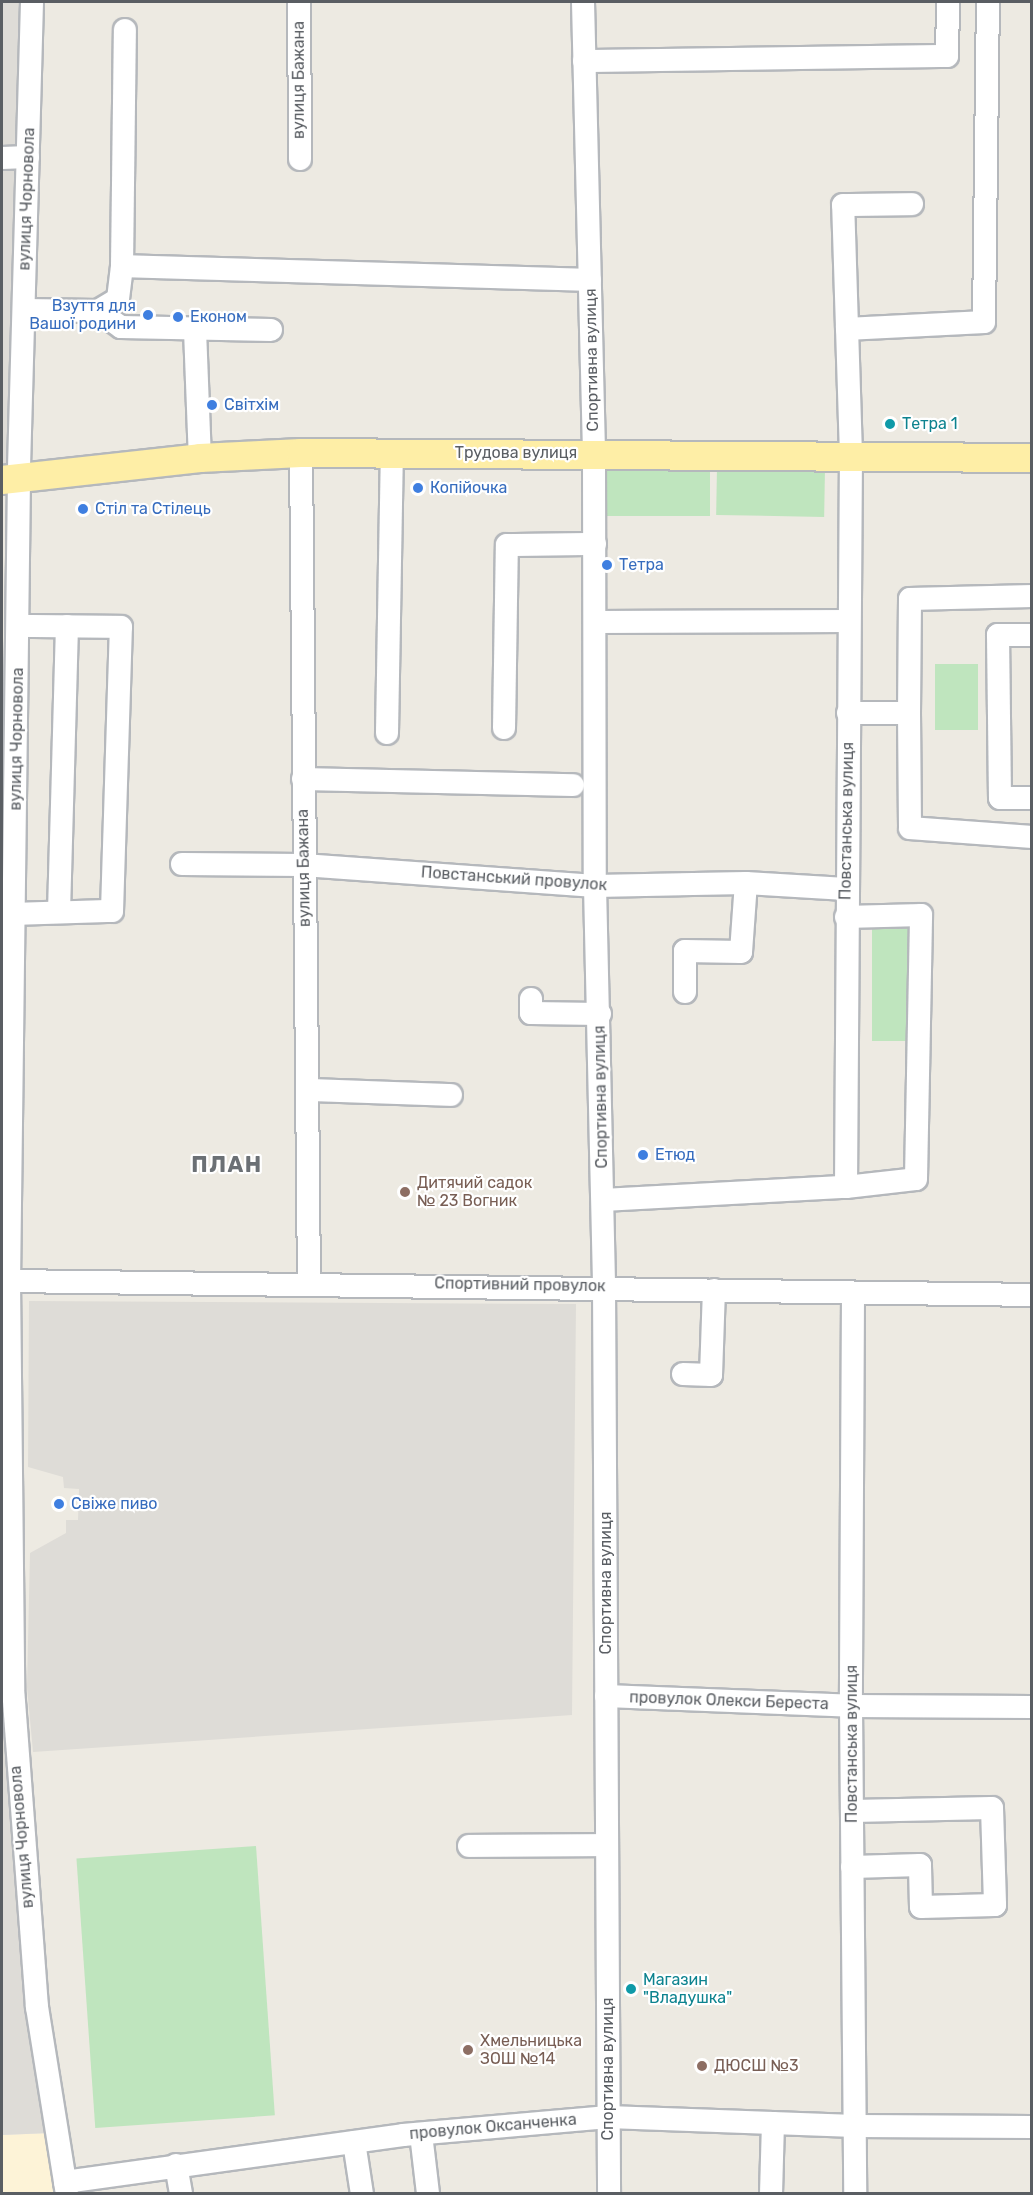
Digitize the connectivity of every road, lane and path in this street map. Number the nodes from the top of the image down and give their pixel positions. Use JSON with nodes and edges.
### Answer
{"nodes":[{"id":1,"x":32,"y":2,"type":"edge"},
{"id":2,"x":299,"y":2,"type":"edge"},
{"id":3,"x":583,"y":2,"type":"edge"},
{"id":4,"x":948,"y":2,"type":"edge"},
{"id":5,"x":988,"y":2,"type":"edge"},
{"id":6,"x":125,"y":30,"type":"dead end"},
{"id":7,"x":584,"y":62,"type":"junction"},
{"id":8,"x":28,"y":157,"type":"junction"},
{"id":9,"x":2,"y":158,"type":"edge"},
{"id":10,"x":300,"y":159,"type":"dead end"},
{"id":11,"x":912,"y":204,"type":"dead end"},
{"id":12,"x":122,"y":266,"type":"junction"},
{"id":13,"x":590,"y":280,"type":"junction"},
{"id":14,"x":24,"y":310,"type":"junction"},
{"id":15,"x":98,"y":311,"type":"junction"},
{"id":16,"x":847,"y":329,"type":"junction"},
{"id":17,"x":195,"y":330,"type":"junction"},
{"id":18,"x":271,"y":330,"type":"dead end"},
{"id":19,"x":302,"y":453,"type":"junction"},
{"id":20,"x":392,"y":453,"type":"junction"},
{"id":21,"x":594,"y":453,"type":"junction"},
{"id":22,"x":850,"y":454,"type":"junction"},
{"id":23,"x":200,"y":458,"type":"junction"},
{"id":24,"x":1032,"y":458,"type":"edge"},
{"id":25,"x":7,"y":471,"type":"edge"},
{"id":26,"x":595,"y":543,"type":"junction"},
{"id":27,"x":1032,"y":596,"type":"edge"},
{"id":28,"x":849,"y":621,"type":"junction"},
{"id":29,"x":596,"y":622,"type":"junction"},
{"id":30,"x":19,"y":626,"type":"junction"},
{"id":31,"x":67,"y":626,"type":"junction"},
{"id":32,"x":1032,"y":635,"type":"edge"},
{"id":33,"x":848,"y":713,"type":"junction"},
{"id":34,"x":909,"y":713,"type":"junction"},
{"id":35,"x":504,"y":728,"type":"dead end"},
{"id":36,"x":387,"y":733,"type":"dead end"},
{"id":37,"x":303,"y":779,"type":"junction"},
{"id":38,"x":573,"y":785,"type":"dead end"},
{"id":39,"x":1032,"y":798,"type":"edge"},
{"id":40,"x":1032,"y":837,"type":"edge"},
{"id":41,"x":182,"y":864,"type":"dead end"},
{"id":42,"x":303,"y":865,"type":"junction"},
{"id":43,"x":746,"y":883,"type":"junction"},
{"id":44,"x":596,"y":886,"type":"junction"},
{"id":45,"x":846,"y":889,"type":"junction"},
{"id":46,"x":59,"y":912,"type":"junction"},
{"id":47,"x":15,"y":914,"type":"junction"},
{"id":48,"x":846,"y":917,"type":"junction"},
{"id":49,"x":685,"y":992,"type":"dead end"},
{"id":50,"x":531,"y":999,"type":"dead end"},
{"id":51,"x":600,"y":1014,"type":"junction"},
{"id":52,"x":308,"y":1090,"type":"junction"},
{"id":53,"x":451,"y":1095,"type":"dead end"},
{"id":54,"x":846,"y":1187,"type":"junction"},
{"id":55,"x":603,"y":1200,"type":"junction"},
{"id":56,"x":9,"y":1281,"type":"junction"},
{"id":57,"x":309,"y":1283,"type":"junction"},
{"id":58,"x":604,"y":1286,"type":"junction"},
{"id":59,"x":714,"y":1290,"type":"junction"},
{"id":60,"x":853,"y":1294,"type":"junction"},
{"id":61,"x":1032,"y":1295,"type":"edge"},
{"id":62,"x":683,"y":1374,"type":"dead end"},
{"id":63,"x":6,"y":1592,"type":"edge"},
{"id":64,"x":606,"y":1696,"type":"junction"},
{"id":65,"x":851,"y":1706,"type":"junction"},
{"id":66,"x":1032,"y":1707,"type":"edge"},
{"id":67,"x":852,"y":1811,"type":"junction"},
{"id":68,"x":11,"y":1819,"type":"edge"},
{"id":69,"x":607,"y":1845,"type":"junction"},
{"id":70,"x":469,"y":1846,"type":"dead end"},
{"id":71,"x":852,"y":1867,"type":"junction"},
{"id":72,"x":608,"y":2116,"type":"junction"},
{"id":73,"x":773,"y":2123,"type":"junction"},
{"id":74,"x":855,"y":2126,"type":"junction"},
{"id":75,"x":1032,"y":2127,"type":"edge"},
{"id":76,"x":421,"y":2134,"type":"junction"},
{"id":77,"x":354,"y":2142,"type":"junction"},
{"id":78,"x":176,"y":2165,"type":"junction"},
{"id":79,"x":66,"y":2188,"type":"edge"},
{"id":80,"x":181,"y":2193,"type":"edge"},
{"id":81,"x":362,"y":2193,"type":"edge"},
{"id":82,"x":428,"y":2193,"type":"edge"},
{"id":83,"x":609,"y":2193,"type":"edge"},
{"id":84,"x":771,"y":2193,"type":"edge"},
{"id":85,"x":855,"y":2193,"type":"edge"}],
"edges":[{"from":1,"to":8,"type":"street","name":"вулиця Чорновола"},
{"from":2,"to":10,"type":"street","name":"вулиця Бажана"},
{"from":3,"to":7,"type":"street","name":"Спортивна вулиця"},
{"from":4,"to":7,"type":"street"},
{"from":5,"to":16,"type":"street"},
{"from":6,"to":12,"type":"street"},
{"from":7,"to":13,"type":"street","name":"Спортивна вулиця"},
{"from":8,"to":9,"type":"street"},
{"from":8,"to":14,"type":"street","name":"вулиця Чорновола"},
{"from":11,"to":16,"type":"street","name":"Повстанська вулиця"},
{"from":12,"to":13,"type":"street"},
{"from":12,"to":15,"type":"street"},
{"from":13,"to":21,"type":"street","name":"Спортивна вулиця"},
{"from":14,"to":15,"type":"street"},
{"from":14,"to":25,"type":"street","name":"вулиця Чорновола"},
{"from":15,"to":17,"type":"street"},
{"from":16,"to":22,"type":"street","name":"Повстанська вулиця"},
{"from":17,"to":18,"type":"street"},
{"from":17,"to":23,"type":"street"},
{"from":19,"to":20,"type":"main road","name":"Трудова вулиця"},
{"from":19,"to":23,"type":"main road","name":"Трудова вулиця"},
{"from":19,"to":37,"type":"street","name":"вулиця Бажана"},
{"from":20,"to":21,"type":"main road","name":"Трудова вулиця"},
{"from":20,"to":36,"type":"street"},
{"from":21,"to":22,"type":"main road","name":"Трудова вулиця"},
{"from":21,"to":26,"type":"street","name":"Спортивна вулиця"},
{"from":22,"to":24,"type":"main road","name":"Трудова вулиця"},
{"from":22,"to":28,"type":"street","name":"Повстанська вулиця"},
{"from":23,"to":25,"type":"main road","name":"Трудова вулиця"},
{"from":25,"to":30,"type":"street","name":"вулиця Чорновола"},
{"from":26,"to":29,"type":"street","name":"Спортивна вулиця"},
{"from":26,"to":35,"type":"street"},
{"from":27,"to":34,"type":"street"},
{"from":28,"to":29,"type":"street"},
{"from":28,"to":33,"type":"street","name":"Повстанська вулиця"},
{"from":29,"to":44,"type":"street","name":"Спортивна вулиця"},
{"from":30,"to":31,"type":"street"},
{"from":30,"to":47,"type":"street","name":"вулиця Чорновола"},
{"from":31,"to":46,"type":"street"},
{"from":31,"to":46,"type":"street"},
{"from":32,"to":39,"type":"street"},
{"from":33,"to":34,"type":"street"},
{"from":33,"to":45,"type":"street","name":"Повстанська вулиця"},
{"from":34,"to":40,"type":"street"},
{"from":37,"to":38,"type":"street"},
{"from":37,"to":42,"type":"street","name":"вулиця Бажана"},
{"from":41,"to":42,"type":"street","name":"Повстанський провулок"},
{"from":42,"to":44,"type":"street","name":"Повстанський провулок"},
{"from":42,"to":52,"type":"street","name":"вулиця Бажана"},
{"from":43,"to":44,"type":"street","name":"Повстанський провулок"},
{"from":43,"to":45,"type":"street","name":"Повстанський провулок"},
{"from":43,"to":49,"type":"street"},
{"from":44,"to":51,"type":"street","name":"Спортивна вулиця"},
{"from":45,"to":48,"type":"street","name":"Повстанська вулиця"},
{"from":46,"to":47,"type":"street"},
{"from":47,"to":56,"type":"street","name":"вулиця Чорновола"},
{"from":48,"to":54,"type":"street","name":"Повстанська вулиця"},
{"from":48,"to":54,"type":"street"},
{"from":50,"to":51,"type":"street"},
{"from":51,"to":55,"type":"street","name":"Спортивна вулиця"},
{"from":52,"to":53,"type":"street"},
{"from":52,"to":57,"type":"street","name":"вулиця Бажана"},
{"from":54,"to":55,"type":"street"},
{"from":55,"to":58,"type":"street","name":"Спортивна вулиця"},
{"from":56,"to":57,"type":"street","name":"Спортивний провулок"},
{"from":56,"to":63,"type":"street","name":"вулиця Чорновола"},
{"from":57,"to":58,"type":"street","name":"Спортивний провулок"},
{"from":58,"to":59,"type":"street","name":"Спортивний провулок"},
{"from":58,"to":64,"type":"street","name":"Спортивна вулиця"},
{"from":59,"to":60,"type":"street","name":"Спортивний провулок"},
{"from":59,"to":62,"type":"street"},
{"from":60,"to":61,"type":"street","name":"Спортивний провулок"},
{"from":60,"to":65,"type":"street","name":"Повстанська вулиця"},
{"from":63,"to":68,"type":"street","name":"вулиця Чорновола"},
{"from":64,"to":65,"type":"street","name":"провулок Олекси Береста"},
{"from":64,"to":69,"type":"street","name":"Спортивна вулиця"},
{"from":65,"to":66,"type":"street","name":"провулок Олекси Береста"},
{"from":65,"to":67,"type":"street","name":"Повстанська вулиця"},
{"from":67,"to":71,"type":"street","name":"Повстанська вулиця"},
{"from":67,"to":71,"type":"street"},
{"from":68,"to":79,"type":"street","name":"вулиця Чорновола"},
{"from":69,"to":70,"type":"street"},
{"from":69,"to":72,"type":"street","name":"Спортивна вулиця"},
{"from":71,"to":74,"type":"street","name":"Повстанська вулиця"},
{"from":72,"to":73,"type":"street","name":"провулок Оксанченка"},
{"from":72,"to":76,"type":"street","name":"провулок Оксанченка"},
{"from":72,"to":83,"type":"street","name":"Спортивна вулиця"},
{"from":73,"to":74,"type":"street","name":"провулок Оксанченка"},
{"from":73,"to":84,"type":"street"},
{"from":74,"to":75,"type":"street","name":"провулок Оксанченка"},
{"from":74,"to":85,"type":"street","name":"Повстанська вулиця"},
{"from":76,"to":77,"type":"street","name":"провулок Оксанченка"},
{"from":76,"to":82,"type":"street"},
{"from":77,"to":78,"type":"street","name":"провулок Оксанченка"},
{"from":77,"to":81,"type":"street"},
{"from":78,"to":79,"type":"street","name":"провулок Оксанченка"},
{"from":78,"to":80,"type":"street"}]}
